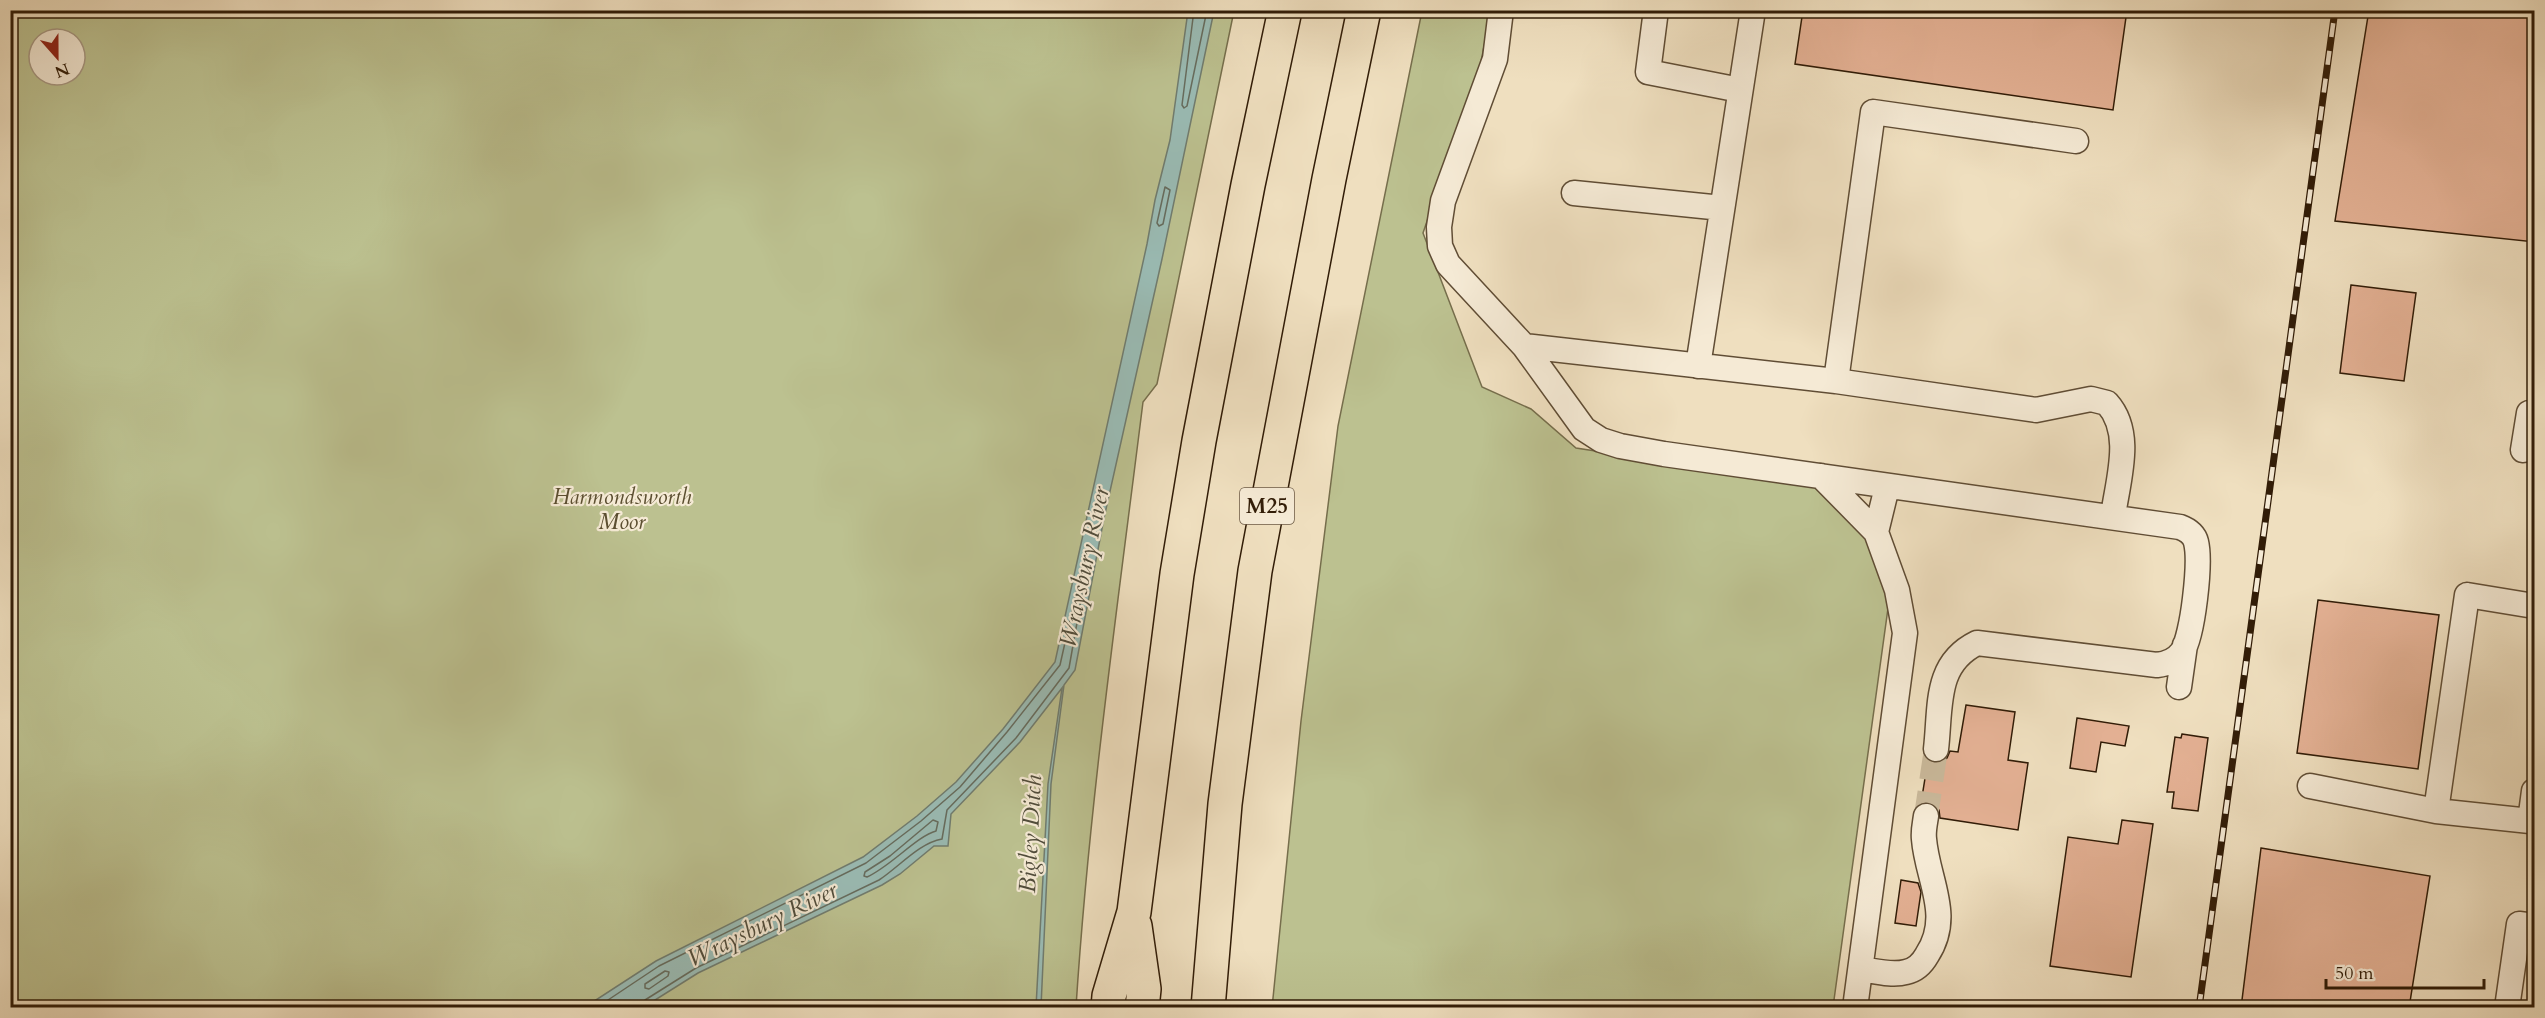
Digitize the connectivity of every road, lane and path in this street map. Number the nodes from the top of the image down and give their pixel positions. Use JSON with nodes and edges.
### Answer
{"nodes":[{"id":1,"x":1286,"y":10,"type":"edge"},
{"id":2,"x":1364,"y":10,"type":"edge"},
{"id":3,"x":1501,"y":10,"type":"edge"},
{"id":4,"x":1656,"y":10,"type":"edge"},
{"id":5,"x":1753,"y":10,"type":"edge"},
{"id":6,"x":1740,"y":90,"type":"junction"},
{"id":7,"x":2076,"y":141,"type":"dead end"},
{"id":8,"x":1574,"y":193,"type":"dead end"},
{"id":9,"x":1722,"y":208,"type":"junction"},
{"id":10,"x":1524,"y":346,"type":"junction"},
{"id":11,"x":1698,"y":366,"type":"junction"},
{"id":12,"x":1836,"y":381,"type":"junction"},
{"id":13,"x":2535,"y":414,"type":"edge"},
{"id":14,"x":2523,"y":450,"type":"dead end"},
{"id":15,"x":1821,"y":476,"type":"junction"},
{"id":16,"x":1887,"y":487,"type":"junction"},
{"id":17,"x":2113,"y":516,"type":"junction"},
{"id":18,"x":1876,"y":532,"type":"junction"},
{"id":19,"x":2535,"y":606,"type":"edge"},
{"id":20,"x":2185,"y":645,"type":"junction"},
{"id":21,"x":2179,"y":687,"type":"dead end"},
{"id":22,"x":1936,"y":748,"type":"tunnel mouth"},
{"id":23,"x":2310,"y":786,"type":"dead end"},
{"id":24,"x":2535,"y":790,"type":"edge"},
{"id":25,"x":2436,"y":811,"type":"junction"},
{"id":26,"x":1926,"y":816,"type":"tunnel mouth"},
{"id":27,"x":1134,"y":912,"type":"junction"},
{"id":28,"x":2535,"y":926,"type":"edge"},
{"id":29,"x":1860,"y":969,"type":"junction"},
{"id":30,"x":1108,"y":1008,"type":"edge"},
{"id":31,"x":1142,"y":1008,"type":"edge"},
{"id":32,"x":1208,"y":1008,"type":"edge"},
{"id":33,"x":1855,"y":1008,"type":"edge"},
{"id":34,"x":2507,"y":1008,"type":"edge"}],
"edges":[{"from":1,"to":27,"type":"highway"},
{"from":2,"to":32,"type":"highway","number":"M25"},
{"from":3,"to":10,"type":"street"},
{"from":4,"to":6,"type":"street"},
{"from":5,"to":6,"type":"street"},
{"from":6,"to":9,"type":"street"},
{"from":7,"to":12,"type":"street"},
{"from":8,"to":9,"type":"street"},
{"from":9,"to":11,"type":"street"},
{"from":10,"to":11,"type":"street"},
{"from":10,"to":15,"type":"street"},
{"from":11,"to":12,"type":"street"},
{"from":12,"to":17,"type":"street"},
{"from":13,"to":14,"type":"street"},
{"from":15,"to":16,"type":"street"},
{"from":15,"to":18,"type":"street"},
{"from":16,"to":17,"type":"street"},
{"from":16,"to":18,"type":"street"},
{"from":17,"to":20,"type":"street"},
{"from":18,"to":29,"type":"street"},
{"from":19,"to":25,"type":"street"},
{"from":20,"to":21,"type":"street"},
{"from":20,"to":22,"type":"street"},
{"from":23,"to":25,"type":"street"},
{"from":24,"to":25,"type":"street"},
{"from":26,"to":29,"type":"street"},
{"from":27,"to":30,"type":"highway"},
{"from":27,"to":31,"type":"highway"},
{"from":28,"to":34,"type":"street"},
{"from":29,"to":33,"type":"street"}]}
